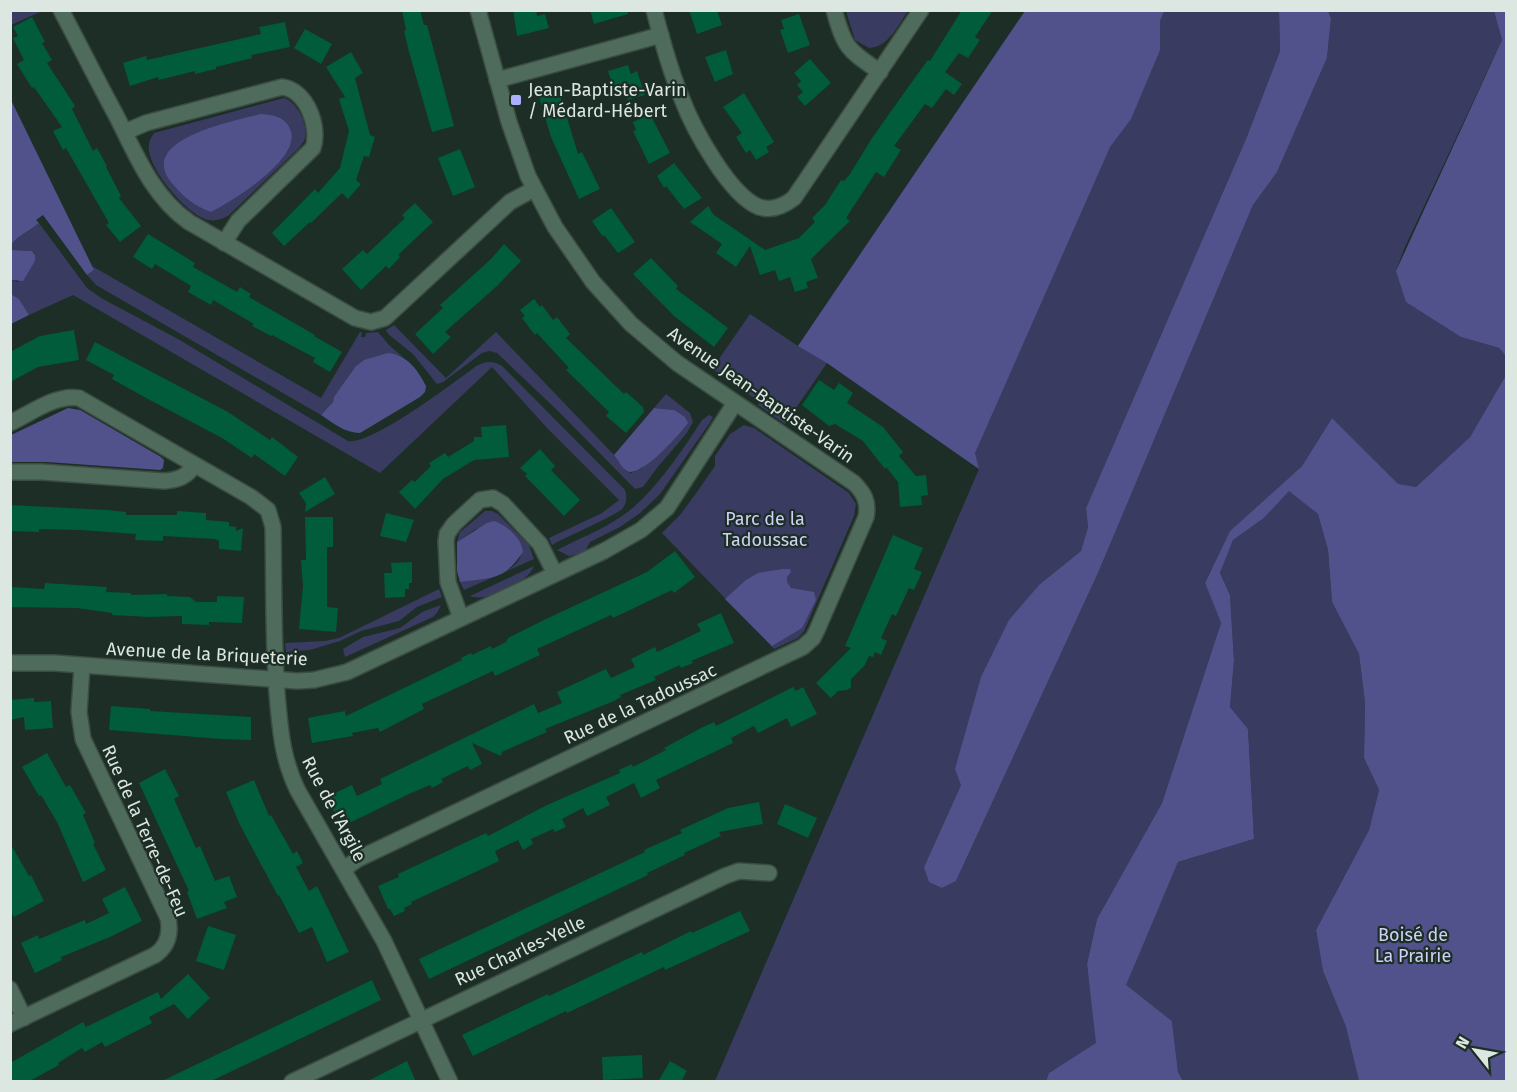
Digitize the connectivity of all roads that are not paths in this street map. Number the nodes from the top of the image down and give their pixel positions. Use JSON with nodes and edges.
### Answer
{"nodes":[{"id":1,"x":61,"y":10,"type":"edge"},
{"id":2,"x":478,"y":10,"type":"edge"},
{"id":3,"x":654,"y":10,"type":"edge"},
{"id":4,"x":834,"y":10,"type":"edge"},
{"id":5,"x":921,"y":10,"type":"edge"},
{"id":6,"x":661,"y":35,"type":"junction"},
{"id":7,"x":880,"y":72,"type":"junction"},
{"id":8,"x":498,"y":80,"type":"junction"},
{"id":9,"x":124,"y":132,"type":"junction"},
{"id":10,"x":534,"y":189,"type":"junction"},
{"id":11,"x":224,"y":243,"type":"junction"},
{"id":12,"x":735,"y":403,"type":"junction"},
{"id":13,"x":10,"y":423,"type":"edge"},
{"id":14,"x":194,"y":465,"type":"junction"},
{"id":15,"x":10,"y":472,"type":"edge"},
{"id":16,"x":864,"y":495,"type":"joint"},
{"id":17,"x":555,"y":574,"type":"junction"},
{"id":18,"x":461,"y":618,"type":"junction"},
{"id":19,"x":10,"y":663,"type":"edge"},
{"id":20,"x":82,"y":666,"type":"junction"},
{"id":21,"x":276,"y":679,"type":"junction"},
{"id":22,"x":344,"y":869,"type":"junction"},
{"id":23,"x":769,"y":873,"type":"dead end"},
{"id":24,"x":10,"y":989,"type":"edge"},
{"id":25,"x":421,"y":1020,"type":"junction"},
{"id":26,"x":17,"y":1021,"type":"edge"},
{"id":27,"x":292,"y":1082,"type":"edge"},
{"id":28,"x":450,"y":1082,"type":"edge"}],
"edges":[{"from":1,"to":9,"type":"street"},
{"from":2,"to":8,"type":"street","name":"Avenue Jean-Baptiste-Varin"},
{"from":3,"to":6,"type":"street"},
{"from":4,"to":7,"type":"street"},
{"from":5,"to":7,"type":"street"},
{"from":6,"to":7,"type":"street"},
{"from":6,"to":8,"type":"street"},
{"from":8,"to":10,"type":"street","name":"Avenue Jean-Baptiste-Varin"},
{"from":9,"to":11,"type":"street"},
{"from":9,"to":11,"type":"street"},
{"from":10,"to":11,"type":"street"},
{"from":10,"to":12,"type":"street","name":"Avenue Jean-Baptiste-Varin"},
{"from":12,"to":16,"type":"street","name":"Avenue Jean-Baptiste-Varin"},
{"from":12,"to":17,"type":"street","name":"Avenue de la Briqueterie"},
{"from":13,"to":14,"type":"street","name":"Rue de l'Argile"},
{"from":14,"to":15,"type":"street"},
{"from":14,"to":21,"type":"street","name":"Rue de l'Argile"},
{"from":16,"to":22,"type":"street","name":"Rue de la Tadoussac"},
{"from":17,"to":18,"type":"street","name":"Avenue de la Briqueterie"},
{"from":17,"to":18,"type":"street"},
{"from":18,"to":21,"type":"street","name":"Avenue de la Briqueterie"},
{"from":19,"to":20,"type":"street","name":"Avenue de la Briqueterie"},
{"from":20,"to":21,"type":"street","name":"Avenue de la Briqueterie"},
{"from":20,"to":26,"type":"street","name":"Rue de la Terre-de-Feu"},
{"from":21,"to":22,"type":"street","name":"Rue de l'Argile"},
{"from":22,"to":25,"type":"street","name":"Rue de l'Argile"},
{"from":23,"to":25,"type":"street","name":"Rue Charles-Yelle"},
{"from":24,"to":26,"type":"street"},
{"from":25,"to":27,"type":"street","name":"Rue Charles-Yelle"},
{"from":25,"to":28,"type":"street","name":"Rue de l'Argile"}]}
